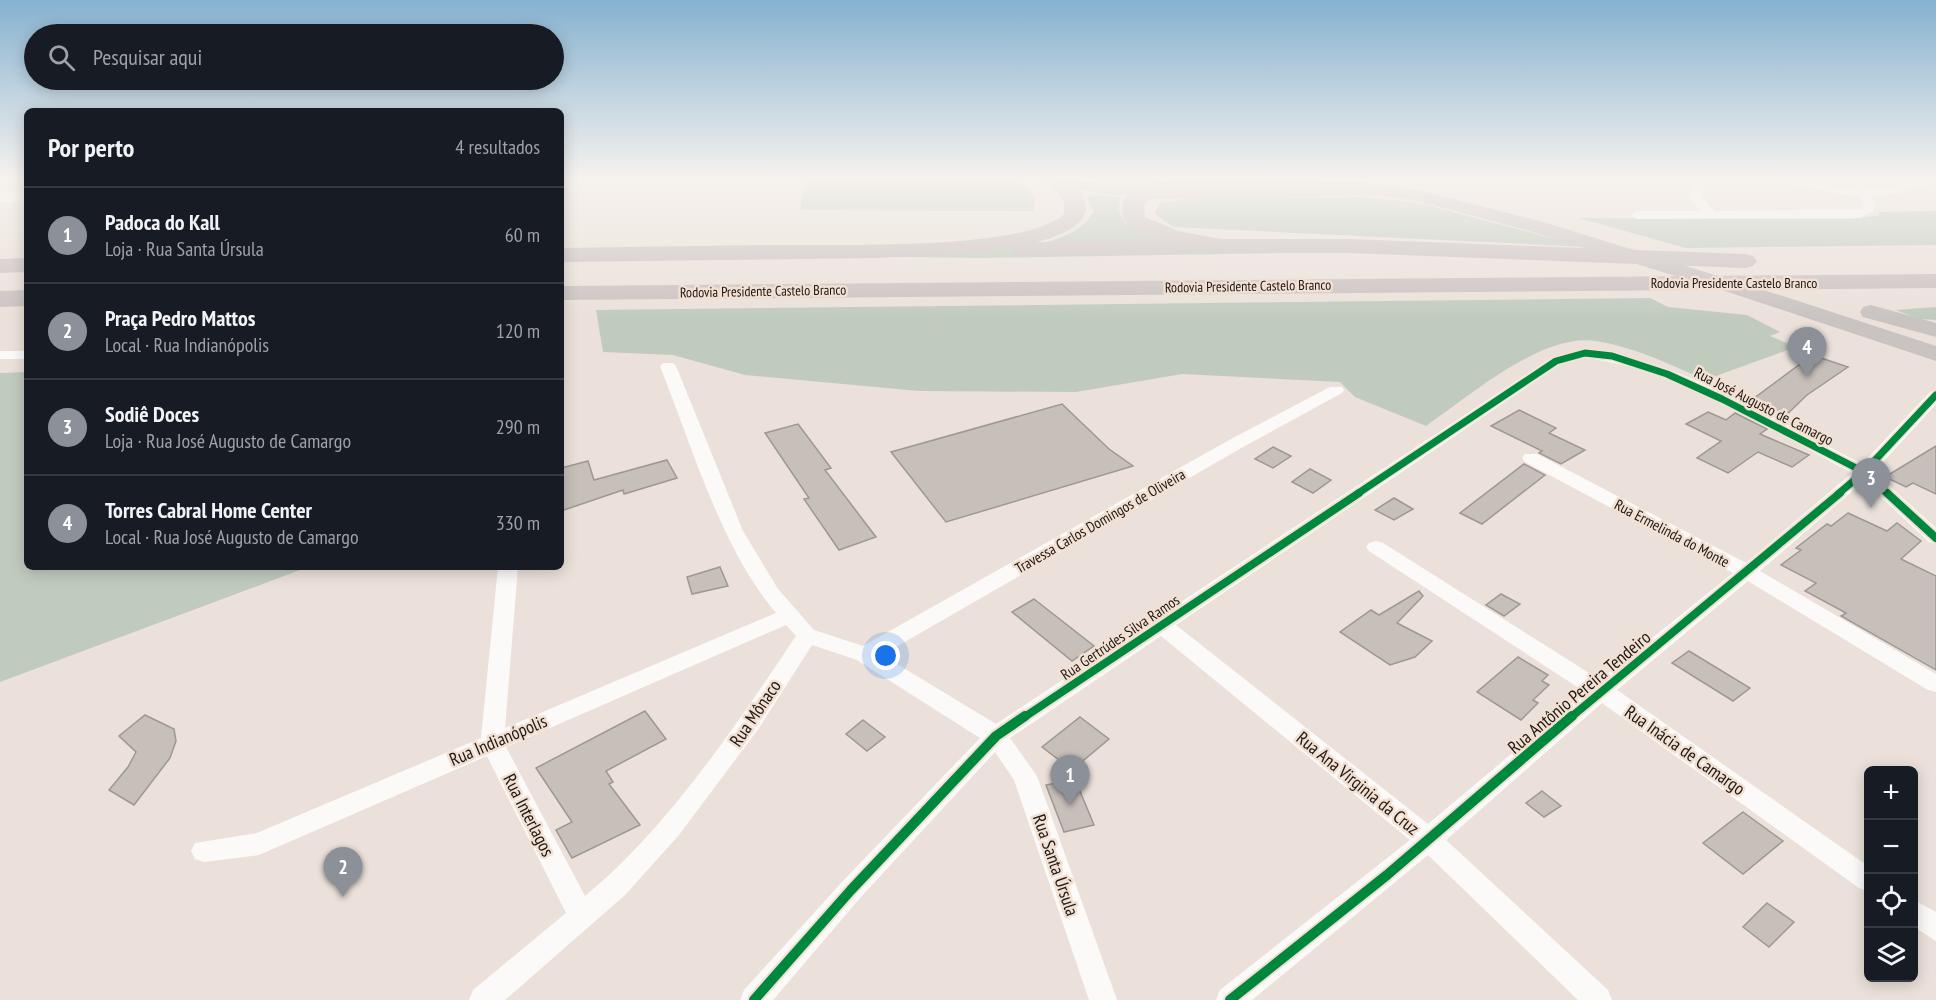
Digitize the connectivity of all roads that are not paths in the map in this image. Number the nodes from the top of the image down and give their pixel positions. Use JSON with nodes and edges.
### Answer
{"nodes":[{"id":1,"x":1063,"y":225,"type":"edge"},
{"id":2,"x":1142,"y":225,"type":"edge"},
{"id":3,"x":1527,"y":225,"type":"edge"},
{"id":4,"x":1571,"y":225,"type":"edge"},
{"id":5,"x":1221,"y":246,"type":"junction"},
{"id":6,"x":927,"y":250,"type":"junction"},
{"id":7,"x":564,"y":255,"type":"edge"},
{"id":8,"x":1936,"y":261,"type":"edge"},
{"id":9,"x":1795,"y":263,"type":"junction"},
{"id":10,"x":24,"y":265,"type":"edge"},
{"id":11,"x":0,"y":266,"type":"edge"},
{"id":12,"x":564,"y":273,"type":"edge"},
{"id":13,"x":24,"y":279,"type":"edge"},
{"id":14,"x":0,"y":280,"type":"edge"},
{"id":15,"x":1936,"y":281,"type":"edge"},
{"id":16,"x":564,"y":293,"type":"edge"},
{"id":17,"x":24,"y":298,"type":"edge"},
{"id":18,"x":0,"y":299,"type":"edge"},
{"id":19,"x":1936,"y":330,"type":"edge"},
{"id":20,"x":1936,"y":354,"type":"edge"},
{"id":21,"x":0,"y":355,"type":"edge"},
{"id":22,"x":24,"y":355,"type":"edge"},
{"id":23,"x":1556,"y":361,"type":"joint"},
{"id":24,"x":668,"y":366,"type":"dead end"},
{"id":25,"x":1336,"y":390,"type":"dead end"},
{"id":26,"x":1936,"y":394,"type":"edge"},
{"id":27,"x":1531,"y":458,"type":"dead end"},
{"id":28,"x":1864,"y":472,"type":"junction"},
{"id":29,"x":1936,"y":538,"type":"edge"},
{"id":30,"x":1376,"y":547,"type":"dead end"},
{"id":31,"x":508,"y":570,"type":"edge"},
{"id":32,"x":1747,"y":572,"type":"junction"},
{"id":33,"x":789,"y":615,"type":"junction"},
{"id":34,"x":1162,"y":625,"type":"junction"},
{"id":35,"x":807,"y":635,"type":"junction"},
{"id":36,"x":865,"y":655,"type":"junction"},
{"id":37,"x":1936,"y":684,"type":"edge"},
{"id":38,"x":1601,"y":691,"type":"junction"},
{"id":39,"x":996,"y":736,"type":"junction"},
{"id":40,"x":492,"y":742,"type":"junction"},
{"id":41,"x":1429,"y":840,"type":"junction"},
{"id":42,"x":204,"y":851,"type":"dead end"},
{"id":43,"x":1864,"y":876,"type":"edge"},
{"id":44,"x":1918,"y":915,"type":"edge"},
{"id":45,"x":582,"y":917,"type":"junction"},
{"id":46,"x":1936,"y":928,"type":"edge"},
{"id":47,"x":483,"y":1000,"type":"edge"},
{"id":48,"x":754,"y":1000,"type":"edge"},
{"id":49,"x":1103,"y":1000,"type":"edge"},
{"id":50,"x":1230,"y":1000,"type":"edge"},
{"id":51,"x":1598,"y":1000,"type":"edge"}],
"edges":[{"from":1,"to":6,"type":"highway"},
{"from":2,"to":5,"type":"highway"},
{"from":3,"to":20,"type":"main road"},
{"from":4,"to":19,"type":"main road"},
{"from":5,"to":6,"type":"highway"},
{"from":5,"to":9,"type":"highway"},
{"from":6,"to":7,"type":"highway"},
{"from":8,"to":9,"type":"highway","name":"Rodovia Presidente Castelo Branco"},
{"from":9,"to":12,"type":"highway","name":"Rodovia Presidente Castelo Branco"},
{"from":10,"to":11,"type":"highway"},
{"from":13,"to":14,"type":"highway"},
{"from":15,"to":16,"type":"highway","name":"Rodovia Presidente Castelo Branco"},
{"from":17,"to":18,"type":"highway"},
{"from":21,"to":22,"type":"street"},
{"from":23,"to":28,"type":"street","name":"Rua José Augusto de Camargo"},
{"from":23,"to":34,"type":"street","name":"Rua Gertrúdes Silva Ramos"},
{"from":24,"to":33,"type":"street"},
{"from":25,"to":36,"type":"street","name":"Travessa Carlos Domingos de Oliveira"},
{"from":26,"to":28,"type":"street","name":"Rua Antônio Pereira Tendeiro"},
{"from":27,"to":32,"type":"street","name":"Rua Ermelinda do Monte"},
{"from":28,"to":29,"type":"street","name":"Rua José Augusto de Camargo"},
{"from":28,"to":32,"type":"street","name":"Rua Antônio Pereira Tendeiro"},
{"from":30,"to":38,"type":"street","name":"Rua Inácia de Camargo"},
{"from":31,"to":40,"type":"street"},
{"from":32,"to":37,"type":"street","name":"Rua Ermelinda do Monte"},
{"from":32,"to":38,"type":"street","name":"Rua Antônio Pereira Tendeiro"},
{"from":33,"to":35,"type":"street"},
{"from":33,"to":40,"type":"street","name":"Rua Indianópolis"},
{"from":34,"to":39,"type":"street","name":"Rua Gertrúdes Silva Ramos"},
{"from":34,"to":41,"type":"street","name":"Rua Ana Virginia da Cruz"},
{"from":35,"to":36,"type":"street"},
{"from":35,"to":45,"type":"street","name":"Rua Mônaco"},
{"from":36,"to":39,"type":"street"},
{"from":38,"to":41,"type":"street","name":"Rua Antônio Pereira Tendeiro"},
{"from":38,"to":43,"type":"street","name":"Rua Inácia de Camargo"},
{"from":39,"to":48,"type":"street","name":"Rua Gertrúdes Silva Ramos"},
{"from":39,"to":49,"type":"street","name":"Rua Santa Úrsula"},
{"from":40,"to":42,"type":"street","name":"Rua Indianópolis"},
{"from":40,"to":45,"type":"street","name":"Rua Interlagos"},
{"from":41,"to":50,"type":"street","name":"Rua Antônio Pereira Tendeiro"},
{"from":41,"to":51,"type":"street","name":"Rua Ana Virginia da Cruz"},
{"from":44,"to":46,"type":"street"},
{"from":45,"to":47,"type":"street","name":"Rua Mônaco"}]}
